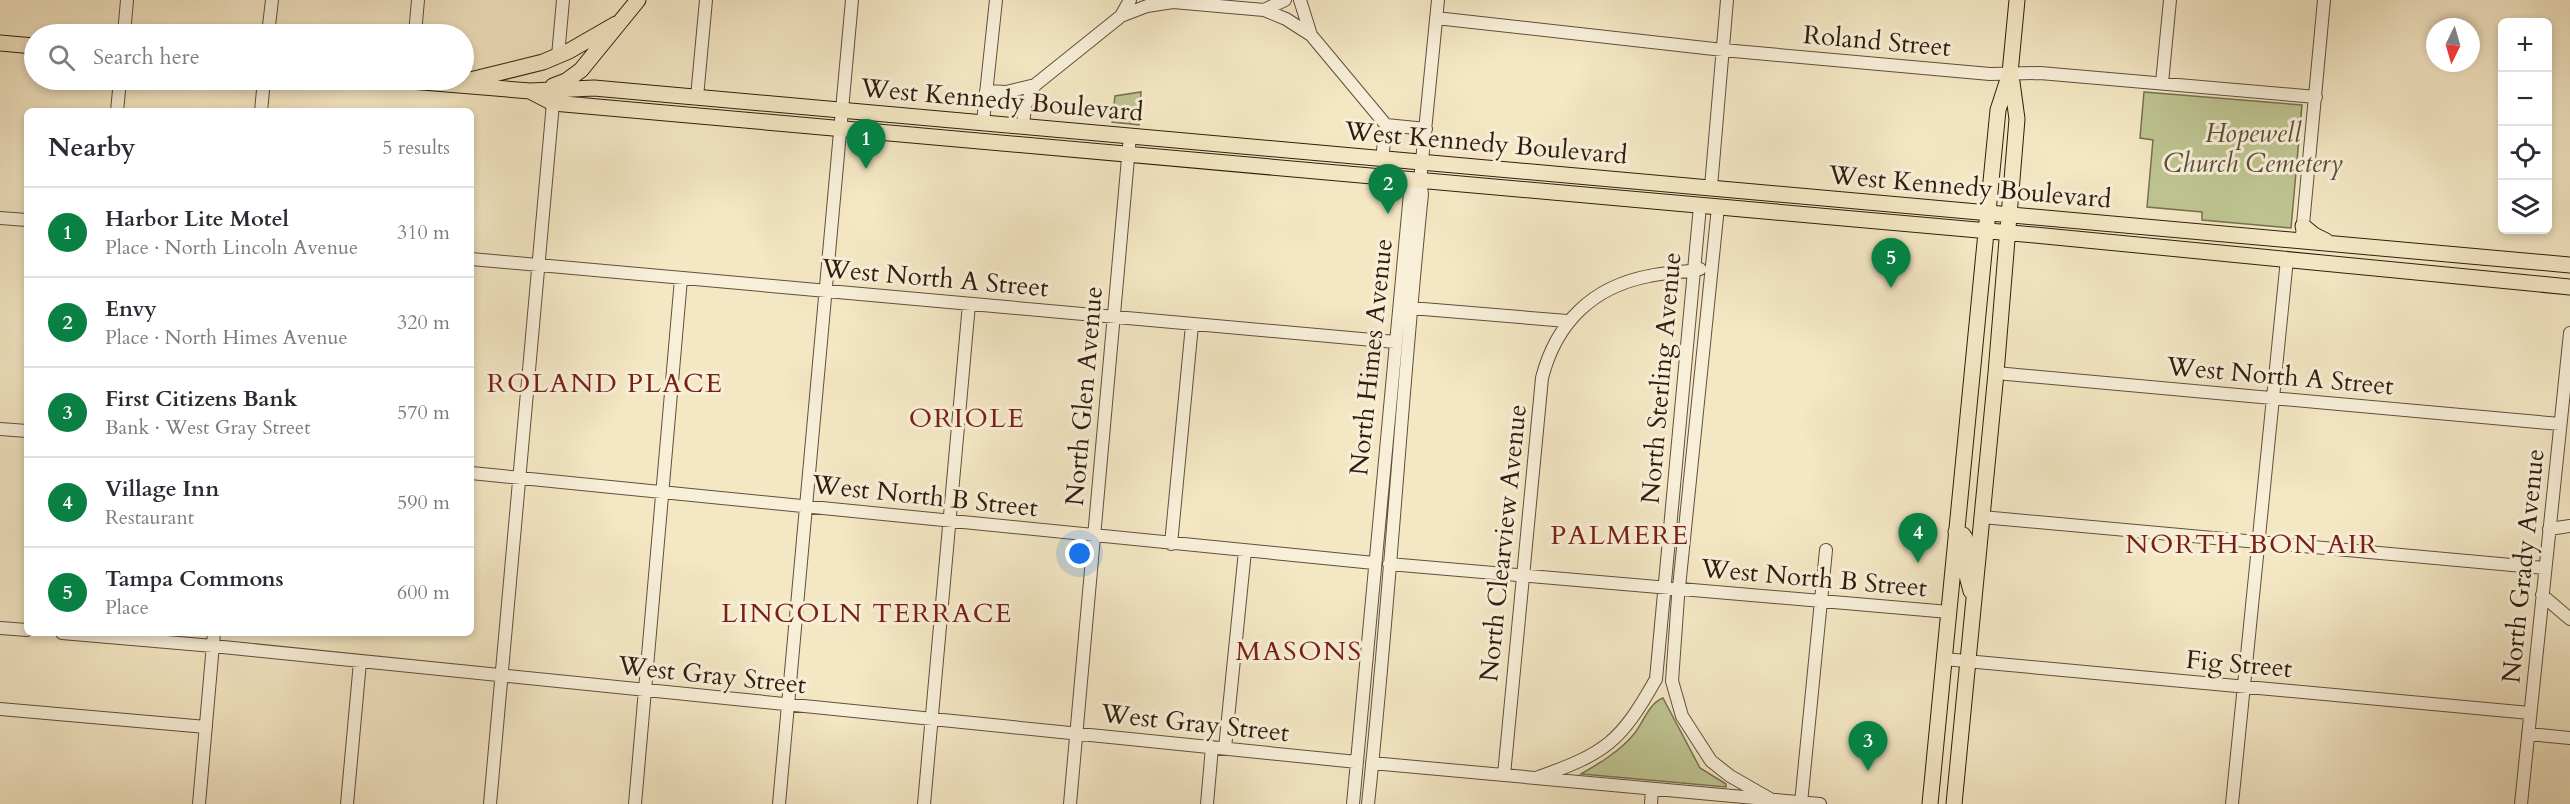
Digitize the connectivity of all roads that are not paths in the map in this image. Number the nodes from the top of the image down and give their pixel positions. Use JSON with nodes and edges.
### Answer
{"nodes":[{"id":1,"x":127,"y":0,"type":"edge"},
{"id":2,"x":272,"y":0,"type":"edge"},
{"id":3,"x":418,"y":0,"type":"edge"},
{"id":4,"x":563,"y":0,"type":"edge"},
{"id":5,"x":638,"y":0,"type":"edge"},
{"id":6,"x":706,"y":0,"type":"edge"},
{"id":7,"x":852,"y":0,"type":"edge"},
{"id":8,"x":996,"y":0,"type":"edge"},
{"id":9,"x":1130,"y":0,"type":"edge"},
{"id":10,"x":1285,"y":0,"type":"edge"},
{"id":11,"x":1300,"y":0,"type":"edge"},
{"id":12,"x":1438,"y":0,"type":"edge"},
{"id":13,"x":1727,"y":0,"type":"edge"},
{"id":14,"x":2017,"y":0,"type":"edge"},
{"id":15,"x":2169,"y":0,"type":"edge"},
{"id":16,"x":2324,"y":0,"type":"edge"},
{"id":17,"x":1171,"y":1,"type":"edge"},
{"id":18,"x":1264,"y":10,"type":"junction"},
{"id":19,"x":1121,"y":16,"type":"junction"},
{"id":20,"x":1436,"y":18,"type":"junction"},
{"id":21,"x":125,"y":24,"type":"edge"},
{"id":22,"x":269,"y":24,"type":"edge"},
{"id":23,"x":416,"y":24,"type":"edge"},
{"id":24,"x":616,"y":24,"type":"junction"},
{"id":25,"x":1311,"y":35,"type":"junction"},
{"id":26,"x":0,"y":43,"type":"edge"},
{"id":27,"x":24,"y":45,"type":"edge"},
{"id":28,"x":1723,"y":50,"type":"junction"},
{"id":29,"x":558,"y":56,"type":"junction"},
{"id":30,"x":2010,"y":73,"type":"junction"},
{"id":31,"x":474,"y":79,"type":"edge"},
{"id":32,"x":2162,"y":83,"type":"junction"},
{"id":33,"x":1035,"y":85,"type":"junction"},
{"id":34,"x":474,"y":86,"type":"edge"},
{"id":35,"x":119,"y":90,"type":"edge"},
{"id":36,"x":263,"y":90,"type":"edge"},
{"id":37,"x":530,"y":91,"type":"junction"},
{"id":38,"x":986,"y":91,"type":"junction"},
{"id":39,"x":2316,"y":97,"type":"junction"},
{"id":40,"x":697,"y":98,"type":"junction"},
{"id":41,"x":553,"y":103,"type":"junction"},
{"id":42,"x":117,"y":108,"type":"edge"},
{"id":43,"x":261,"y":108,"type":"edge"},
{"id":44,"x":841,"y":110,"type":"junction"},
{"id":45,"x":983,"y":122,"type":"junction"},
{"id":46,"x":1386,"y":125,"type":"junction"},
{"id":47,"x":1023,"y":126,"type":"junction"},
{"id":48,"x":839,"y":128,"type":"junction"},
{"id":49,"x":1426,"y":129,"type":"junction"},
{"id":50,"x":1130,"y":136,"type":"junction"},
{"id":51,"x":1128,"y":155,"type":"junction"},
{"id":52,"x":1382,"y":159,"type":"junction"},
{"id":53,"x":1422,"y":162,"type":"junction"},
{"id":54,"x":1420,"y":181,"type":"junction"},
{"id":55,"x":1711,"y":188,"type":"junction"},
{"id":56,"x":1803,"y":195,"type":"junction"},
{"id":57,"x":1615,"y":198,"type":"junction"},
{"id":58,"x":1700,"y":206,"type":"junction"},
{"id":59,"x":1718,"y":207,"type":"junction"},
{"id":60,"x":1989,"y":212,"type":"junction"},
{"id":61,"x":2008,"y":214,"type":"junction"},
{"id":62,"x":0,"y":218,"type":"edge"},
{"id":63,"x":24,"y":220,"type":"edge"},
{"id":64,"x":2303,"y":226,"type":"junction"},
{"id":65,"x":1987,"y":231,"type":"junction"},
{"id":66,"x":2007,"y":233,"type":"junction"},
{"id":67,"x":2301,"y":242,"type":"junction"},
{"id":68,"x":2340,"y":246,"type":"junction"},
{"id":69,"x":2405,"y":252,"type":"junction"},
{"id":70,"x":474,"y":259,"type":"edge"},
{"id":71,"x":2287,"y":259,"type":"junction"},
{"id":72,"x":2516,"y":261,"type":"junction"},
{"id":73,"x":538,"y":265,"type":"junction"},
{"id":74,"x":2570,"y":265,"type":"edge"},
{"id":75,"x":1712,"y":266,"type":"junction"},
{"id":76,"x":1694,"y":271,"type":"junction"},
{"id":77,"x":2417,"y":271,"type":"junction"},
{"id":78,"x":681,"y":279,"type":"junction"},
{"id":79,"x":2570,"y":287,"type":"edge"},
{"id":80,"x":825,"y":291,"type":"junction"},
{"id":81,"x":969,"y":304,"type":"junction"},
{"id":82,"x":1411,"y":308,"type":"junction"},
{"id":83,"x":1113,"y":317,"type":"junction"},
{"id":84,"x":1567,"y":321,"type":"junction"},
{"id":85,"x":1192,"y":325,"type":"junction"},
{"id":86,"x":2570,"y":333,"type":"edge"},
{"id":87,"x":1395,"y":342,"type":"junction"},
{"id":88,"x":1996,"y":373,"type":"junction"},
{"id":89,"x":2567,"y":397,"type":"edge"},
{"id":90,"x":2271,"y":398,"type":"junction"},
{"id":91,"x":2560,"y":424,"type":"junction"},
{"id":92,"x":0,"y":429,"type":"edge"},
{"id":93,"x":24,"y":431,"type":"edge"},
{"id":94,"x":1678,"y":452,"type":"junction"},
{"id":95,"x":1693,"y":453,"type":"junction"},
{"id":96,"x":474,"y":473,"type":"edge"},
{"id":97,"x":520,"y":478,"type":"junction"},
{"id":98,"x":1673,"y":487,"type":"junction"},
{"id":99,"x":1690,"y":488,"type":"junction"},
{"id":100,"x":663,"y":492,"type":"junction"},
{"id":101,"x":805,"y":506,"type":"junction"},
{"id":102,"x":1982,"y":517,"type":"junction"},
{"id":103,"x":950,"y":521,"type":"junction"},
{"id":104,"x":2570,"y":526,"type":"edge"},
{"id":105,"x":2549,"y":529,"type":"junction"},
{"id":106,"x":1956,"y":532,"type":"junction"},
{"id":107,"x":1094,"y":536,"type":"junction"},
{"id":108,"x":2258,"y":542,"type":"junction"},
{"id":109,"x":1171,"y":544,"type":"junction"},
{"id":110,"x":1826,"y":550,"type":"dead end"},
{"id":111,"x":1245,"y":551,"type":"junction"},
{"id":112,"x":1374,"y":563,"type":"junction"},
{"id":113,"x":1389,"y":564,"type":"junction"},
{"id":114,"x":2545,"y":568,"type":"junction"},
{"id":115,"x":1522,"y":576,"type":"junction"},
{"id":116,"x":1664,"y":589,"type":"junction"},
{"id":117,"x":1679,"y":590,"type":"junction"},
{"id":118,"x":2542,"y":595,"type":"junction"},
{"id":119,"x":1821,"y":602,"type":"junction"},
{"id":120,"x":1974,"y":603,"type":"junction"},
{"id":121,"x":1949,"y":612,"type":"junction"},
{"id":122,"x":2570,"y":619,"type":"edge"},
{"id":123,"x":0,"y":628,"type":"edge"},
{"id":124,"x":24,"y":630,"type":"edge"},
{"id":125,"x":142,"y":636,"type":"edge"},
{"id":126,"x":214,"y":639,"type":"edge"},
{"id":127,"x":1944,"y":658,"type":"junction"},
{"id":128,"x":1968,"y":661,"type":"junction"},
{"id":129,"x":360,"y":662,"type":"junction"},
{"id":130,"x":501,"y":676,"type":"junction"},
{"id":131,"x":1365,"y":678,"type":"junction"},
{"id":132,"x":1656,"y":679,"type":"junction"},
{"id":133,"x":1672,"y":681,"type":"junction"},
{"id":134,"x":2243,"y":687,"type":"junction"},
{"id":135,"x":645,"y":690,"type":"junction"},
{"id":136,"x":788,"y":705,"type":"junction"},
{"id":137,"x":0,"y":709,"type":"edge"},
{"id":138,"x":2530,"y":712,"type":"junction"},
{"id":139,"x":932,"y":719,"type":"junction"},
{"id":140,"x":206,"y":727,"type":"junction"},
{"id":141,"x":1076,"y":734,"type":"junction"},
{"id":142,"x":2528,"y":734,"type":"junction"},
{"id":143,"x":2570,"y":738,"type":"edge"},
{"id":144,"x":1218,"y":748,"type":"junction"},
{"id":145,"x":1357,"y":762,"type":"junction"},
{"id":146,"x":1372,"y":763,"type":"junction"},
{"id":147,"x":1503,"y":775,"type":"junction"},
{"id":148,"x":1536,"y":778,"type":"junction"},
{"id":149,"x":1652,"y":790,"type":"junction"},
{"id":150,"x":1772,"y":800,"type":"junction"},
{"id":151,"x":1801,"y":803,"type":"edge"},
{"id":152,"x":199,"y":804,"type":"edge"},
{"id":153,"x":347,"y":804,"type":"edge"},
{"id":154,"x":490,"y":804,"type":"edge"},
{"id":155,"x":635,"y":804,"type":"edge"},
{"id":156,"x":779,"y":804,"type":"edge"},
{"id":157,"x":924,"y":804,"type":"edge"},
{"id":158,"x":1070,"y":804,"type":"edge"},
{"id":159,"x":1207,"y":804,"type":"edge"},
{"id":160,"x":1353,"y":804,"type":"edge"},
{"id":161,"x":1361,"y":804,"type":"edge"},
{"id":162,"x":1368,"y":804,"type":"edge"},
{"id":163,"x":1651,"y":804,"type":"edge"},
{"id":164,"x":1820,"y":804,"type":"edge"},
{"id":165,"x":1930,"y":804,"type":"edge"},
{"id":166,"x":1954,"y":804,"type":"edge"},
{"id":167,"x":2232,"y":804,"type":"edge"},
{"id":168,"x":2521,"y":804,"type":"edge"}],
"edges":[{"from":1,"to":21,"type":"street"},
{"from":2,"to":22,"type":"street"},
{"from":3,"to":23,"type":"street"},
{"from":4,"to":29,"type":"street"},
{"from":5,"to":24,"type":"main road"},
{"from":6,"to":40,"type":"street"},
{"from":7,"to":44,"type":"street"},
{"from":8,"to":38,"type":"street"},
{"from":9,"to":19,"type":"street"},
{"from":10,"to":18,"type":"street"},
{"from":11,"to":25,"type":"street"},
{"from":12,"to":20,"type":"street"},
{"from":13,"to":28,"type":"street"},
{"from":14,"to":30,"type":"main road"},
{"from":15,"to":32,"type":"street"},
{"from":16,"to":39,"type":"street"},
{"from":17,"to":18,"type":"street"},
{"from":17,"to":19,"type":"street"},
{"from":18,"to":25,"type":"street"},
{"from":19,"to":33,"type":"street"},
{"from":20,"to":28,"type":"street","name":"Roland Street"},
{"from":20,"to":49,"type":"street"},
{"from":24,"to":29,"type":"main road"},
{"from":24,"to":37,"type":"main road"},
{"from":25,"to":46,"type":"street"},
{"from":26,"to":27,"type":"main road"},
{"from":28,"to":30,"type":"street","name":"Roland Street"},
{"from":28,"to":55,"type":"street"},
{"from":29,"to":31,"type":"main road"},
{"from":30,"to":32,"type":"street","name":"Roland Street"},
{"from":30,"to":60,"type":"main road"},
{"from":30,"to":61,"type":"main road"},
{"from":32,"to":39,"type":"street","name":"Roland Street"},
{"from":33,"to":38,"type":"street"},
{"from":33,"to":47,"type":"street"},
{"from":34,"to":37,"type":"main road","name":"West Kennedy Boulevard"},
{"from":35,"to":42,"type":"street"},
{"from":36,"to":43,"type":"street"},
{"from":37,"to":40,"type":"main road","name":"West Kennedy Boulevard"},
{"from":37,"to":41,"type":"main road"},
{"from":38,"to":45,"type":"street"},
{"from":39,"to":64,"type":"street"},
{"from":40,"to":44,"type":"main road","name":"West Kennedy Boulevard"},
{"from":41,"to":48,"type":"main road","name":"West Kennedy Boulevard"},
{"from":41,"to":73,"type":"street"},
{"from":44,"to":45,"type":"main road","name":"West Kennedy Boulevard"},
{"from":44,"to":48,"type":"street"},
{"from":45,"to":47,"type":"main road","name":"West Kennedy Boulevard"},
{"from":46,"to":49,"type":"street"},
{"from":46,"to":52,"type":"street"},
{"from":47,"to":50,"type":"main road","name":"West Kennedy Boulevard"},
{"from":48,"to":51,"type":"main road","name":"West Kennedy Boulevard"},
{"from":48,"to":80,"type":"street"},
{"from":49,"to":53,"type":"street"},
{"from":50,"to":51,"type":"street","name":"North Glen Avenue"},
{"from":50,"to":52,"type":"main road","name":"West Kennedy Boulevard"},
{"from":51,"to":54,"type":"main road","name":"West Kennedy Boulevard"},
{"from":51,"to":83,"type":"street","name":"North Glen Avenue"},
{"from":52,"to":53,"type":"main road","name":"West Kennedy Boulevard"},
{"from":53,"to":54,"type":"street"},
{"from":53,"to":55,"type":"main road","name":"West Kennedy Boulevard"},
{"from":54,"to":57,"type":"main road","name":"West Kennedy Boulevard"},
{"from":54,"to":82,"type":"street","name":"North Himes Avenue"},
{"from":54,"to":87,"type":"street","name":"North Himes Avenue"},
{"from":55,"to":56,"type":"main road","name":"West Kennedy Boulevard"},
{"from":55,"to":57,"type":"main road"},
{"from":56,"to":58,"type":"main road"},
{"from":56,"to":60,"type":"main road","name":"West Kennedy Boulevard"},
{"from":57,"to":58,"type":"main road","name":"West Kennedy Boulevard"},
{"from":58,"to":59,"type":"main road","name":"West Kennedy Boulevard"},
{"from":58,"to":76,"type":"street","name":"North Sterling Avenue"},
{"from":59,"to":65,"type":"main road","name":"West Kennedy Boulevard"},
{"from":59,"to":75,"type":"street","name":"North Sterling Avenue"},
{"from":60,"to":61,"type":"main road","name":"West Kennedy Boulevard"},
{"from":60,"to":65,"type":"main road"},
{"from":61,"to":66,"type":"main road"},
{"from":61,"to":67,"type":"main road","name":"West Kennedy Boulevard"},
{"from":62,"to":63,"type":"street"},
{"from":64,"to":67,"type":"street"},
{"from":64,"to":68,"type":"main road"},
{"from":65,"to":66,"type":"main road","name":"West Kennedy Boulevard"},
{"from":65,"to":106,"type":"main road"},
{"from":66,"to":71,"type":"main road","name":"West Kennedy Boulevard"},
{"from":66,"to":88,"type":"main road"},
{"from":67,"to":68,"type":"main road","name":"West Kennedy Boulevard"},
{"from":68,"to":69,"type":"main road","name":"West Kennedy Boulevard"},
{"from":69,"to":71,"type":"main road"},
{"from":69,"to":72,"type":"main road","name":"West Kennedy Boulevard"},
{"from":70,"to":73,"type":"street","name":"West North A Street"},
{"from":71,"to":77,"type":"main road","name":"West Kennedy Boulevard"},
{"from":71,"to":90,"type":"street"},
{"from":72,"to":74,"type":"main road","name":"West Kennedy Boulevard"},
{"from":72,"to":77,"type":"main road"},
{"from":73,"to":78,"type":"street","name":"West North A Street"},
{"from":73,"to":97,"type":"street"},
{"from":75,"to":76,"type":"street"},
{"from":75,"to":95,"type":"street","name":"North Sterling Avenue"},
{"from":76,"to":84,"type":"street"},
{"from":76,"to":94,"type":"street","name":"North Sterling Avenue"},
{"from":77,"to":79,"type":"main road","name":"West Kennedy Boulevard"},
{"from":78,"to":80,"type":"street","name":"West North A Street"},
{"from":78,"to":100,"type":"street"},
{"from":80,"to":81,"type":"street","name":"West North A Street"},
{"from":80,"to":101,"type":"street"},
{"from":81,"to":83,"type":"street","name":"West North A Street"},
{"from":81,"to":103,"type":"street"},
{"from":82,"to":84,"type":"street"},
{"from":82,"to":113,"type":"street","name":"North Himes Avenue"},
{"from":83,"to":85,"type":"street","name":"West North A Street"},
{"from":83,"to":107,"type":"street","name":"North Glen Avenue"},
{"from":84,"to":115,"type":"street","name":"North Clearview Avenue"},
{"from":85,"to":87,"type":"street","name":"West North A Street"},
{"from":85,"to":109,"type":"street"},
{"from":86,"to":89,"type":"street","name":"North Grady Avenue"},
{"from":87,"to":112,"type":"street","name":"North Himes Avenue"},
{"from":88,"to":90,"type":"street","name":"West North A Street"},
{"from":88,"to":102,"type":"main road"},
{"from":89,"to":91,"type":"street","name":"North Grady Avenue"},
{"from":90,"to":91,"type":"street","name":"West North A Street"},
{"from":90,"to":108,"type":"street"},
{"from":91,"to":105,"type":"street","name":"North Grady Avenue"},
{"from":92,"to":93,"type":"street"},
{"from":94,"to":95,"type":"street"},
{"from":94,"to":98,"type":"street","name":"North Sterling Avenue"},
{"from":95,"to":99,"type":"street","name":"North Sterling Avenue"},
{"from":96,"to":97,"type":"street","name":"West North B Street"},
{"from":97,"to":100,"type":"street","name":"West North B Street"},
{"from":97,"to":130,"type":"street"},
{"from":98,"to":99,"type":"street"},
{"from":98,"to":116,"type":"street","name":"North Sterling Avenue"},
{"from":99,"to":117,"type":"street","name":"North Sterling Avenue"},
{"from":100,"to":101,"type":"street","name":"West North B Street"},
{"from":100,"to":135,"type":"street"},
{"from":101,"to":103,"type":"street","name":"West North B Street"},
{"from":101,"to":136,"type":"street"},
{"from":102,"to":108,"type":"street"},
{"from":102,"to":120,"type":"main road"},
{"from":103,"to":107,"type":"street","name":"West North B Street"},
{"from":103,"to":139,"type":"street"},
{"from":104,"to":105,"type":"street"},
{"from":105,"to":114,"type":"street","name":"North Grady Avenue"},
{"from":106,"to":120,"type":"main road"},
{"from":106,"to":121,"type":"main road"},
{"from":107,"to":109,"type":"street","name":"West North B Street"},
{"from":107,"to":141,"type":"street","name":"North Glen Avenue"},
{"from":108,"to":114,"type":"street"},
{"from":108,"to":134,"type":"street"},
{"from":109,"to":111,"type":"street","name":"West North B Street"},
{"from":110,"to":119,"type":"street"},
{"from":111,"to":112,"type":"street","name":"West North B Street"},
{"from":111,"to":144,"type":"street"},
{"from":112,"to":131,"type":"street","name":"North Himes Avenue"},
{"from":113,"to":115,"type":"street","name":"West North B Street"},
{"from":113,"to":146,"type":"street","name":"North Himes Avenue"},
{"from":114,"to":118,"type":"street","name":"North Grady Avenue"},
{"from":115,"to":116,"type":"street","name":"West North B Street"},
{"from":115,"to":147,"type":"street","name":"North Clearview Avenue"},
{"from":116,"to":117,"type":"street","name":"West North B Street"},
{"from":116,"to":132,"type":"street","name":"North Sterling Avenue"},
{"from":117,"to":119,"type":"street","name":"West North B Street"},
{"from":117,"to":133,"type":"street","name":"North Sterling Avenue"},
{"from":118,"to":122,"type":"street"},
{"from":118,"to":138,"type":"street","name":"North Grady Avenue"},
{"from":119,"to":121,"type":"street","name":"West North B Street"},
{"from":119,"to":151,"type":"street"},
{"from":120,"to":128,"type":"main road"},
{"from":121,"to":127,"type":"main road"},
{"from":123,"to":124,"type":"street"},
{"from":125,"to":126,"type":"street","name":"West Gray Street"},
{"from":126,"to":129,"type":"street","name":"West Gray Street"},
{"from":126,"to":140,"type":"street"},
{"from":127,"to":128,"type":"street","name":"Fig Street"},
{"from":127,"to":165,"type":"main road"},
{"from":128,"to":134,"type":"street","name":"Fig Street"},
{"from":128,"to":166,"type":"main road"},
{"from":129,"to":130,"type":"street","name":"West Gray Street"},
{"from":129,"to":153,"type":"street"},
{"from":130,"to":135,"type":"street","name":"West Gray Street"},
{"from":130,"to":154,"type":"street"},
{"from":131,"to":145,"type":"street","name":"North Himes Avenue"},
{"from":131,"to":146,"type":"street"},
{"from":132,"to":133,"type":"street"},
{"from":132,"to":148,"type":"street","name":"North Sterling Avenue"},
{"from":133,"to":150,"type":"street"},
{"from":134,"to":138,"type":"street","name":"Fig Street"},
{"from":134,"to":167,"type":"street"},
{"from":135,"to":136,"type":"street","name":"West Gray Street"},
{"from":135,"to":155,"type":"street"},
{"from":136,"to":139,"type":"street","name":"West Gray Street"},
{"from":136,"to":156,"type":"street"},
{"from":137,"to":140,"type":"street"},
{"from":138,"to":142,"type":"street","name":"North Grady Avenue"},
{"from":139,"to":141,"type":"street","name":"West Gray Street"},
{"from":139,"to":157,"type":"street"},
{"from":140,"to":152,"type":"street"},
{"from":141,"to":144,"type":"street","name":"West Gray Street"},
{"from":141,"to":158,"type":"street","name":"North Glen Avenue"},
{"from":142,"to":143,"type":"street"},
{"from":142,"to":168,"type":"street","name":"North Grady Avenue"},
{"from":144,"to":145,"type":"street","name":"West Gray Street"},
{"from":144,"to":159,"type":"street"},
{"from":145,"to":160,"type":"street","name":"North Himes Avenue"},
{"from":145,"to":161,"type":"street"},
{"from":146,"to":147,"type":"street"},
{"from":146,"to":162,"type":"street","name":"North Himes Avenue"},
{"from":147,"to":148,"type":"street"},
{"from":148,"to":149,"type":"street"},
{"from":149,"to":150,"type":"street"},
{"from":149,"to":163,"type":"street"},
{"from":150,"to":151,"type":"street"},
{"from":151,"to":164,"type":"street"}]}
